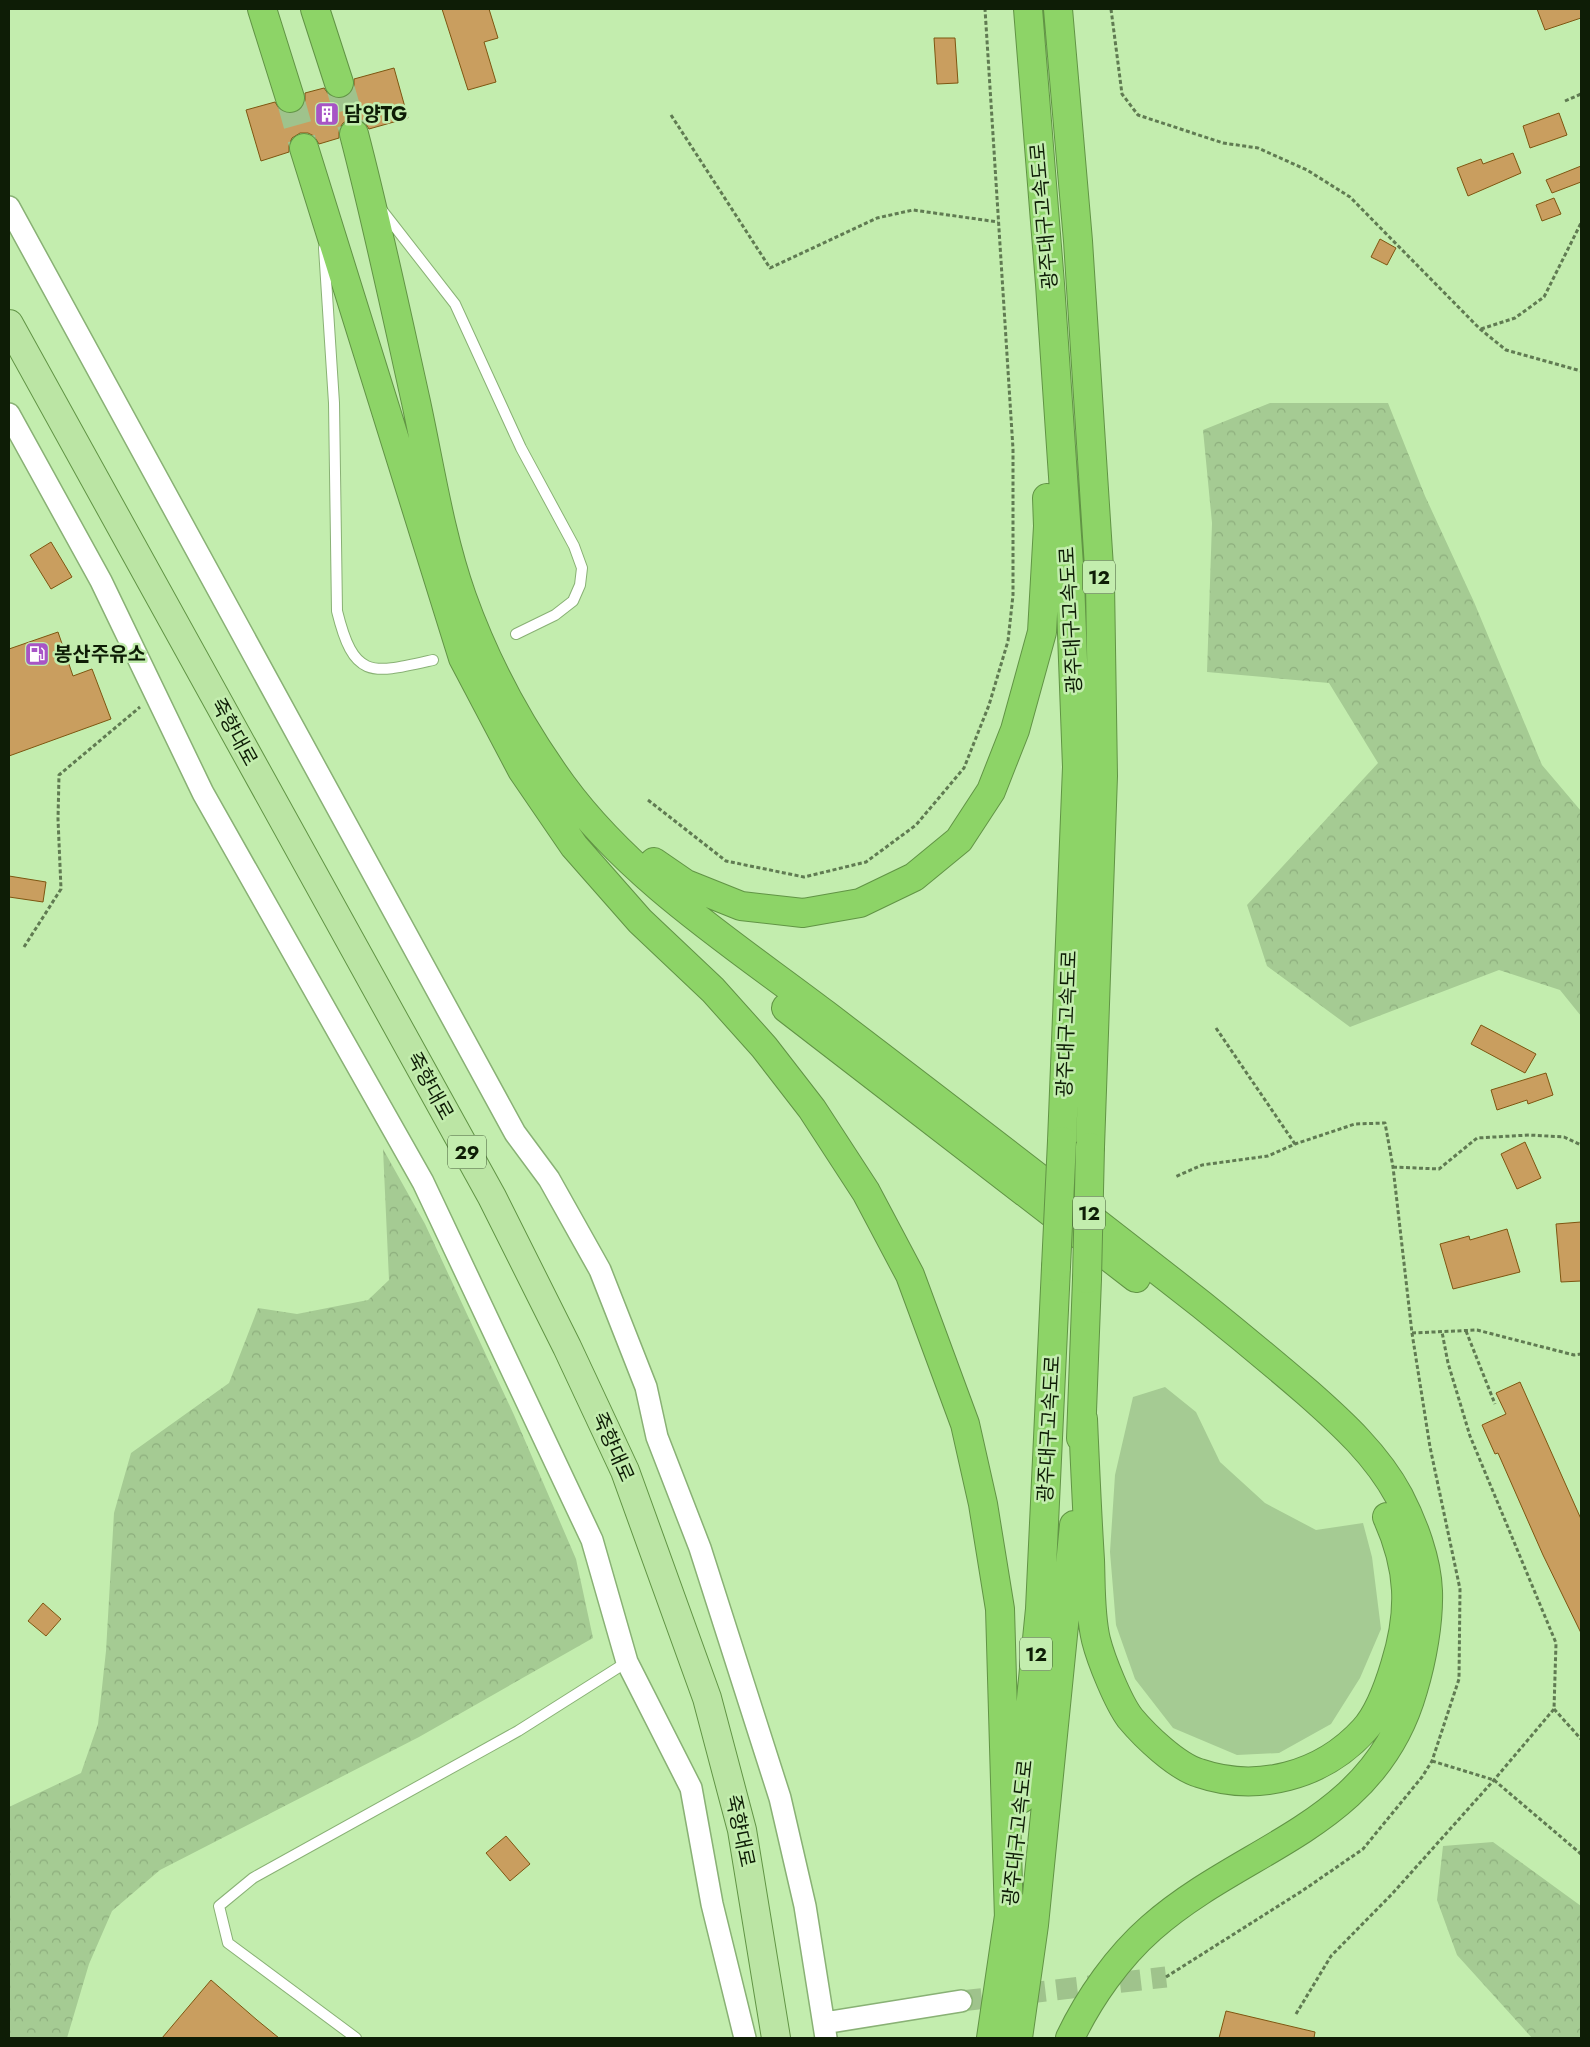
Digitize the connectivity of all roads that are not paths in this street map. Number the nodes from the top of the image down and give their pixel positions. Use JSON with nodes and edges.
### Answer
{"nodes":[{"id":1,"x":262,"y":9,"type":"edge"},
{"id":2,"x":315,"y":9,"type":"edge"},
{"id":3,"x":1028,"y":9,"type":"edge"},
{"id":4,"x":1058,"y":9,"type":"edge"},
{"id":5,"x":339,"y":84,"type":"tunnel mouth"},
{"id":6,"x":290,"y":98,"type":"tunnel mouth"},
{"id":7,"x":354,"y":134,"type":"tunnel mouth"},
{"id":8,"x":304,"y":148,"type":"tunnel mouth"},
{"id":9,"x":370,"y":196,"type":"junction"},
{"id":10,"x":322,"y":204,"type":"junction"},
{"id":11,"x":9,"y":207,"type":"edge"},
{"id":12,"x":1050,"y":284,"type":"junction"},
{"id":13,"x":9,"y":324,"type":"edge"},
{"id":14,"x":9,"y":414,"type":"edge"},
{"id":15,"x":516,"y":634,"type":"dead end"},
{"id":16,"x":433,"y":660,"type":"dead end"},
{"id":17,"x":554,"y":794,"type":"junction"},
{"id":18,"x":1083,"y":1419,"type":"junction"},
{"id":19,"x":627,"y":1662,"type":"junction"},
{"id":20,"x":1009,"y":1920,"type":"junction"},
{"id":21,"x":961,"y":2001,"type":"tunnel mouth"},
{"id":22,"x":825,"y":2030,"type":"edge"},
{"id":23,"x":356,"y":2038,"type":"edge"},
{"id":24,"x":745,"y":2038,"type":"edge"},
{"id":25,"x":776,"y":2038,"type":"edge"},
{"id":26,"x":991,"y":2038,"type":"edge"},
{"id":27,"x":1018,"y":2038,"type":"edge"},
{"id":28,"x":1070,"y":2038,"type":"edge"}],
"edges":[{"from":1,"to":6,"type":"highway"},
{"from":2,"to":5,"type":"highway"},
{"from":3,"to":12,"type":"highway","name":"광주대구고속도로","number":"12"},
{"from":4,"to":18,"type":"highway","name":"광주대구고속도로","number":"12","bridge":true},
{"from":7,"to":9,"type":"highway"},
{"from":8,"to":10,"type":"highway"},
{"from":9,"to":15,"type":"lane"},
{"from":9,"to":17,"type":"highway"},
{"from":10,"to":16,"type":"lane"},
{"from":10,"to":17,"type":"highway"},
{"from":11,"to":22,"type":"street"},
{"from":12,"to":17,"type":"highway"},
{"from":12,"to":20,"type":"highway","name":"광주대구고속도로","number":"12","bridge":true},
{"from":13,"to":25,"type":"main road","name":"죽향대로","number":"29"},
{"from":14,"to":19,"type":"street"},
{"from":17,"to":18,"type":"highway"},
{"from":17,"to":20,"type":"highway"},
{"from":17,"to":28,"type":"highway"},
{"from":18,"to":27,"type":"highway","name":"광주대구고속도로","number":"12"},
{"from":19,"to":23,"type":"lane"},
{"from":19,"to":24,"type":"street"},
{"from":20,"to":26,"type":"highway","name":"광주대구고속도로","number":"12"},
{"from":21,"to":22,"type":"street"}]}
